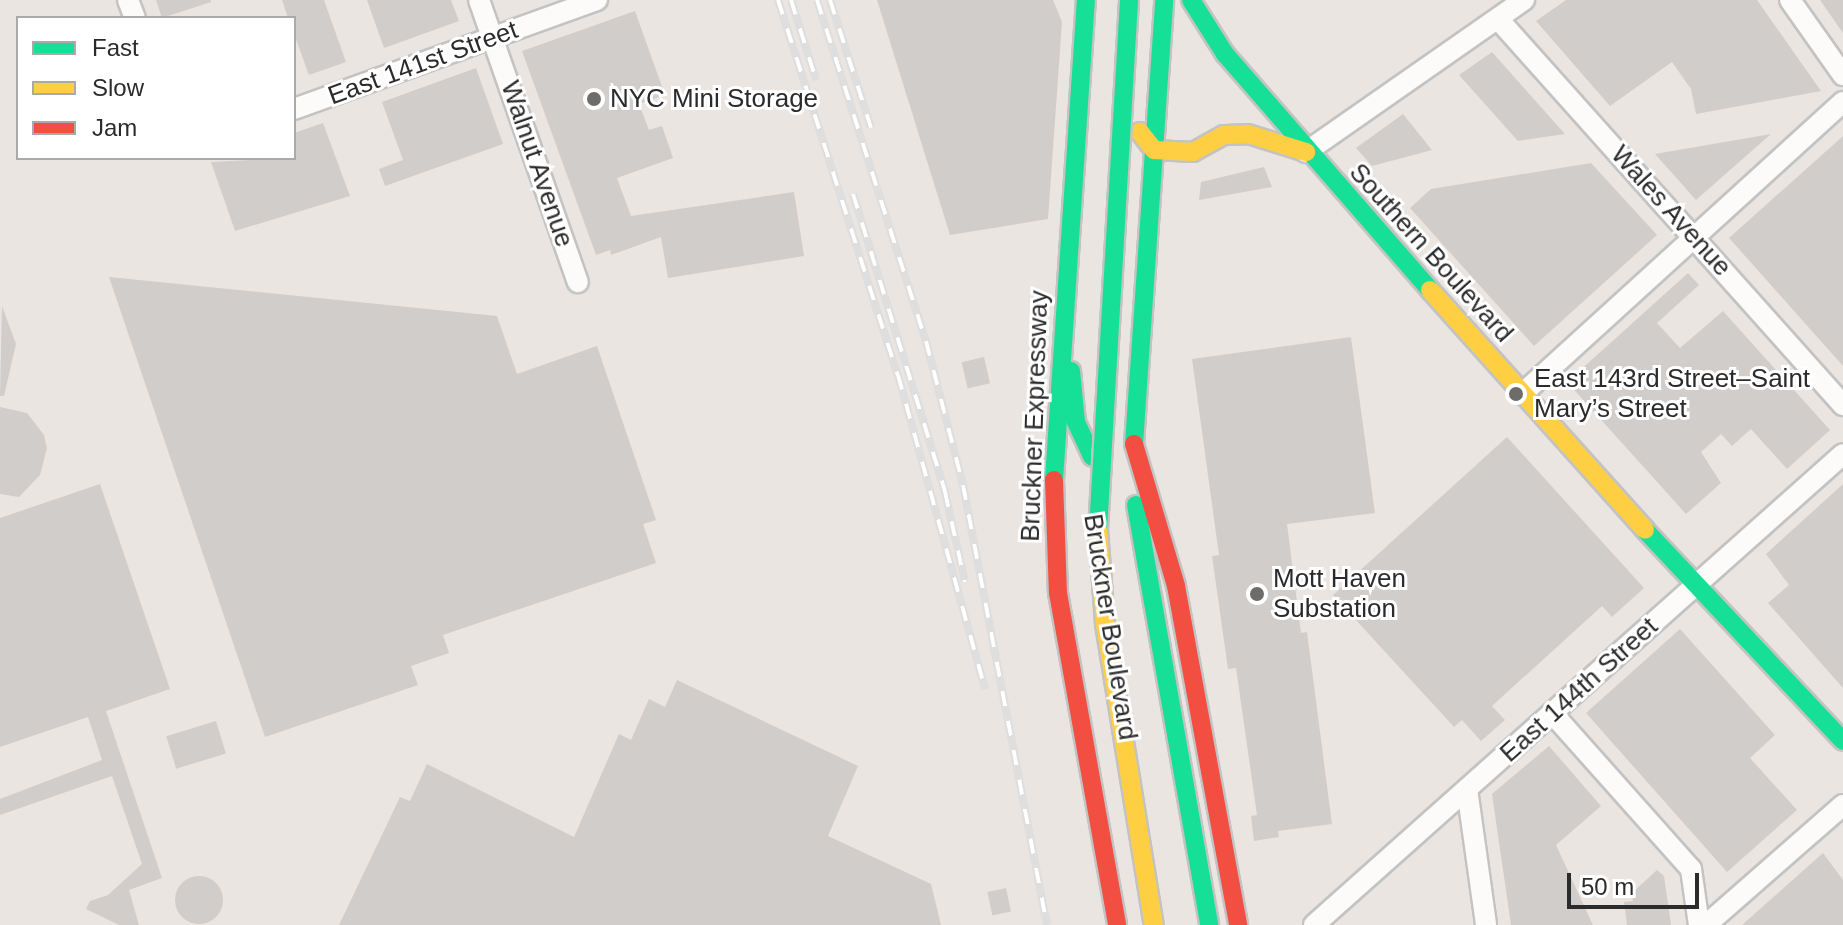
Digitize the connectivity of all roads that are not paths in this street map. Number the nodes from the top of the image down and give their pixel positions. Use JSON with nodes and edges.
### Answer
{"nodes":[{"id":1,"x":479,"y":0,"type":"edge"},
{"id":2,"x":597,"y":0,"type":"edge"},
{"id":3,"x":1086,"y":0,"type":"edge"},
{"id":4,"x":1095,"y":0,"type":"edge"},
{"id":5,"x":1114,"y":0,"type":"edge"},
{"id":6,"x":1129,"y":0,"type":"edge"},
{"id":7,"x":1164,"y":0,"type":"edge"},
{"id":8,"x":1191,"y":0,"type":"edge"},
{"id":9,"x":1524,"y":0,"type":"edge"},
{"id":10,"x":1790,"y":0,"type":"edge"},
{"id":11,"x":1498,"y":19,"type":"junction"},
{"id":12,"x":493,"y":38,"type":"junction"},
{"id":13,"x":1843,"y":75,"type":"edge"},
{"id":14,"x":1108,"y":91,"type":"junction"},
{"id":15,"x":1843,"y":102,"type":"edge"},
{"id":16,"x":296,"y":108,"type":"edge"},
{"id":17,"x":1154,"y":150,"type":"junction"},
{"id":18,"x":1306,"y":152,"type":"junction"},
{"id":19,"x":1696,"y":237,"type":"junction"},
{"id":20,"x":578,"y":282,"type":"dead end"},
{"id":21,"x":1069,"y":353,"type":"junction"},
{"id":22,"x":1522,"y":394,"type":"junction"},
{"id":23,"x":1843,"y":405,"type":"edge"},
{"id":24,"x":1134,"y":444,"type":"junction"},
{"id":25,"x":1843,"y":454,"type":"edge"},
{"id":26,"x":1092,"y":457,"type":"junction"},
{"id":27,"x":1695,"y":586,"type":"junction"},
{"id":28,"x":1552,"y":713,"type":"junction"},
{"id":29,"x":1843,"y":741,"type":"edge"},
{"id":30,"x":1148,"y":788,"type":"junction"},
{"id":31,"x":1467,"y":789,"type":"junction"},
{"id":32,"x":1843,"y":805,"type":"edge"},
{"id":33,"x":1143,"y":924,"type":"edge"},
{"id":34,"x":1117,"y":925,"type":"edge"},
{"id":35,"x":1171,"y":925,"type":"edge"},
{"id":36,"x":1209,"y":925,"type":"edge"},
{"id":37,"x":1238,"y":925,"type":"edge"},
{"id":38,"x":1314,"y":925,"type":"edge"},
{"id":39,"x":1486,"y":925,"type":"edge"},
{"id":40,"x":1699,"y":925,"type":"edge"},
{"id":41,"x":1706,"y":925,"type":"edge"}],
"edges":[{"from":1,"to":12,"type":"street","name":"Walnut Avenue"},
{"from":2,"to":12,"type":"street","name":"East 141st Street"},
{"from":3,"to":34,"type":"main road","name":"Bruckner Expressway"},
{"from":4,"to":21,"type":"main road","name":"Bruckner Boulevard"},
{"from":5,"to":14,"type":"main road","name":"Bruckner Boulevard"},
{"from":6,"to":33,"type":"main road","bridge":true},
{"from":7,"to":17,"type":"main road","name":"Bruckner Boulevard"},
{"from":8,"to":18,"type":"main road","name":"Southern Boulevard"},
{"from":9,"to":11,"type":"street"},
{"from":10,"to":13,"type":"street"},
{"from":11,"to":18,"type":"street"},
{"from":11,"to":19,"type":"street","name":"Wales Avenue"},
{"from":12,"to":16,"type":"street","name":"East 141st Street"},
{"from":12,"to":20,"type":"street","name":"Walnut Avenue"},
{"from":14,"to":17,"type":"main road"},
{"from":14,"to":26,"type":"main road","name":"Bruckner Boulevard"},
{"from":15,"to":19,"type":"street"},
{"from":17,"to":18,"type":"main road"},
{"from":17,"to":24,"type":"main road","name":"Bruckner Boulevard"},
{"from":18,"to":22,"type":"main road","name":"Southern Boulevard"},
{"from":19,"to":22,"type":"street"},
{"from":19,"to":23,"type":"street","name":"Wales Avenue"},
{"from":21,"to":26,"type":"main road"},
{"from":21,"to":33,"type":"main road","name":"Bruckner Boulevard"},
{"from":22,"to":27,"type":"main road","name":"Southern Boulevard"},
{"from":24,"to":36,"type":"main road","name":"Bruckner Boulevard"},
{"from":24,"to":37,"type":"main road","name":"Bruckner Boulevard"},
{"from":25,"to":27,"type":"street","name":"East 144th Street"},
{"from":26,"to":30,"type":"main road","name":"Bruckner Boulevard"},
{"from":27,"to":28,"type":"street","name":"East 144th Street"},
{"from":27,"to":29,"type":"main road","name":"Southern Boulevard"},
{"from":28,"to":31,"type":"street","name":"East 144th Street"},
{"from":28,"to":40,"type":"street"},
{"from":30,"to":33,"type":"main road"},
{"from":30,"to":35,"type":"main road","name":"Bruckner Boulevard"},
{"from":31,"to":38,"type":"street","name":"East 144th Street"},
{"from":31,"to":39,"type":"street"},
{"from":32,"to":41,"type":"street"}]}
